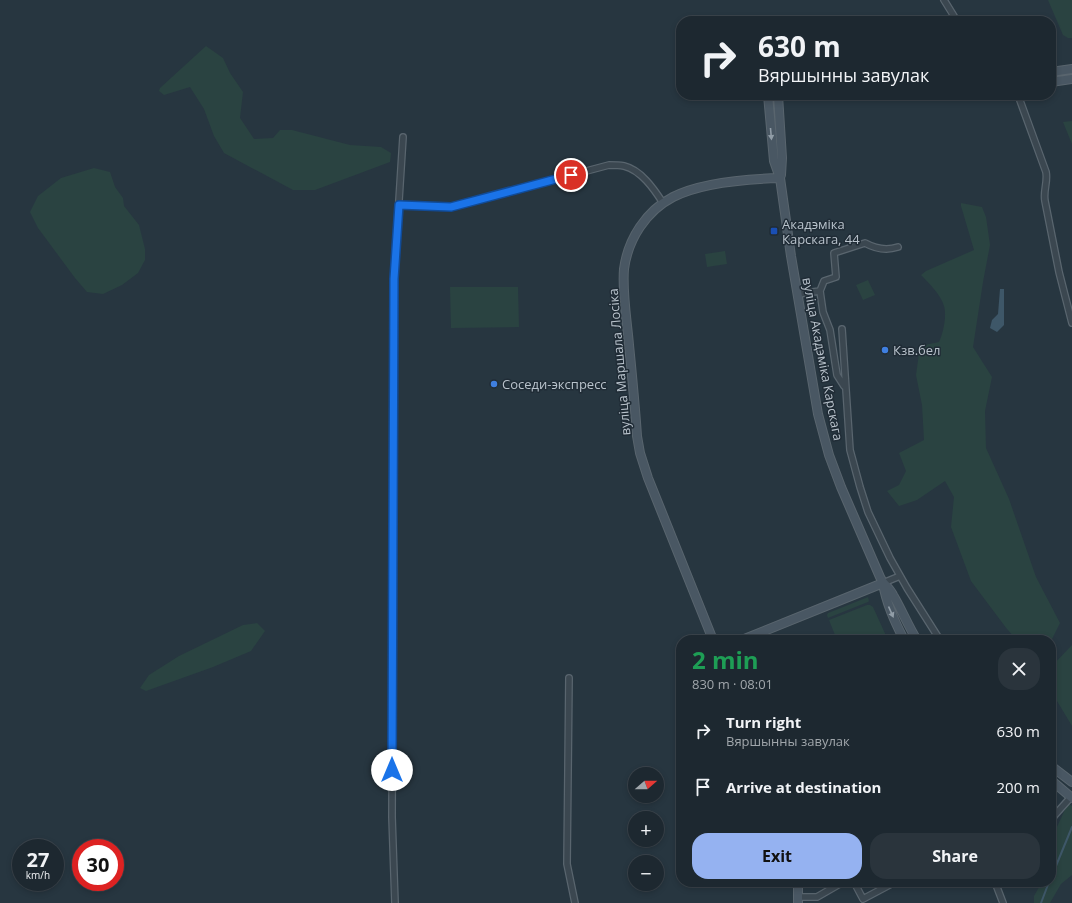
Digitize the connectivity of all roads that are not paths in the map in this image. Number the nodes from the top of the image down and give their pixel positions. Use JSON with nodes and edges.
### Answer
{"nodes":[{"id":1,"x":944,"y":0,"type":"edge"},
{"id":2,"x":954,"y":16,"type":"edge"},
{"id":3,"x":1072,"y":69,"type":"edge"},
{"id":4,"x":1056,"y":71,"type":"edge"},
{"id":5,"x":1072,"y":79,"type":"edge"},
{"id":6,"x":1056,"y":81,"type":"edge"},
{"id":7,"x":768,"y":100,"type":"edge"},
{"id":8,"x":778,"y":100,"type":"edge"},
{"id":9,"x":1020,"y":100,"type":"edge"},
{"id":10,"x":403,"y":137,"type":"dead end"},
{"id":11,"x":780,"y":178,"type":"junction"},
{"id":12,"x":663,"y":203,"type":"junction"},
{"id":13,"x":399,"y":205,"type":"junction"},
{"id":14,"x":898,"y":247,"type":"dead end"},
{"id":15,"x":820,"y":291,"type":"junction"},
{"id":16,"x":798,"y":294,"type":"junction"},
{"id":17,"x":1072,"y":323,"type":"edge"},
{"id":18,"x":842,"y":329,"type":"dead end"},
{"id":19,"x":845,"y":386,"type":"junction"},
{"id":20,"x":900,"y":576,"type":"junction"},
{"id":21,"x":883,"y":583,"type":"junction"},
{"id":22,"x":711,"y":635,"type":"edge"},
{"id":23,"x":765,"y":635,"type":"edge"},
{"id":24,"x":902,"y":635,"type":"edge"},
{"id":25,"x":914,"y":635,"type":"edge"},
{"id":26,"x":937,"y":635,"type":"edge"},
{"id":27,"x":569,"y":678,"type":"dead end"},
{"id":28,"x":1056,"y":770,"type":"edge"},
{"id":29,"x":1072,"y":782,"type":"edge"},
{"id":30,"x":1056,"y":784,"type":"edge"},
{"id":31,"x":1072,"y":797,"type":"edge"},
{"id":32,"x":1056,"y":812,"type":"edge"},
{"id":33,"x":798,"y":887,"type":"edge"},
{"id":34,"x":835,"y":887,"type":"edge"},
{"id":35,"x":857,"y":887,"type":"edge"},
{"id":36,"x":886,"y":887,"type":"edge"},
{"id":37,"x":996,"y":887,"type":"edge"},
{"id":38,"x":798,"y":900,"type":"edge"},
{"id":39,"x":395,"y":903,"type":"edge"},
{"id":40,"x":575,"y":903,"type":"edge"},
{"id":41,"x":1003,"y":903,"type":"edge"}],
"edges":[{"from":1,"to":2,"type":"street"},
{"from":3,"to":4,"type":"main road"},
{"from":5,"to":6,"type":"main road"},
{"from":7,"to":11,"type":"main road","one_way":true},
{"from":8,"to":11,"type":"main road"},
{"from":9,"to":17,"type":"street"},
{"from":10,"to":13,"type":"street"},
{"from":11,"to":12,"type":"main road","name":"вуліца Маршала Лосіка"},
{"from":11,"to":16,"type":"main road","name":"вуліца Акадэміка Карскага"},
{"from":12,"to":13,"type":"street"},
{"from":12,"to":22,"type":"main road","name":"вуліца Маршала Лосіка"},
{"from":13,"to":39,"type":"street"},
{"from":14,"to":15,"type":"street"},
{"from":15,"to":16,"type":"street"},
{"from":15,"to":19,"type":"street"},
{"from":16,"to":21,"type":"main road","name":"вуліца Акадэміка Карскага"},
{"from":18,"to":19,"type":"street"},
{"from":19,"to":20,"type":"street"},
{"from":20,"to":21,"type":"street"},
{"from":20,"to":26,"type":"street"},
{"from":21,"to":23,"type":"main road"},
{"from":21,"to":24,"type":"main road","name":"вуліца Акадэміка Карскага","one_way":true},
{"from":21,"to":25,"type":"main road","name":"вуліца Акадэміка Карскага"},
{"from":27,"to":40,"type":"street"},
{"from":28,"to":29,"type":"main road"},
{"from":30,"to":31,"type":"main road"},
{"from":31,"to":32,"type":"street"},
{"from":33,"to":38,"type":"main road"},
{"from":34,"to":38,"type":"street"},
{"from":35,"to":36,"type":"street"},
{"from":37,"to":41,"type":"street"}]}
